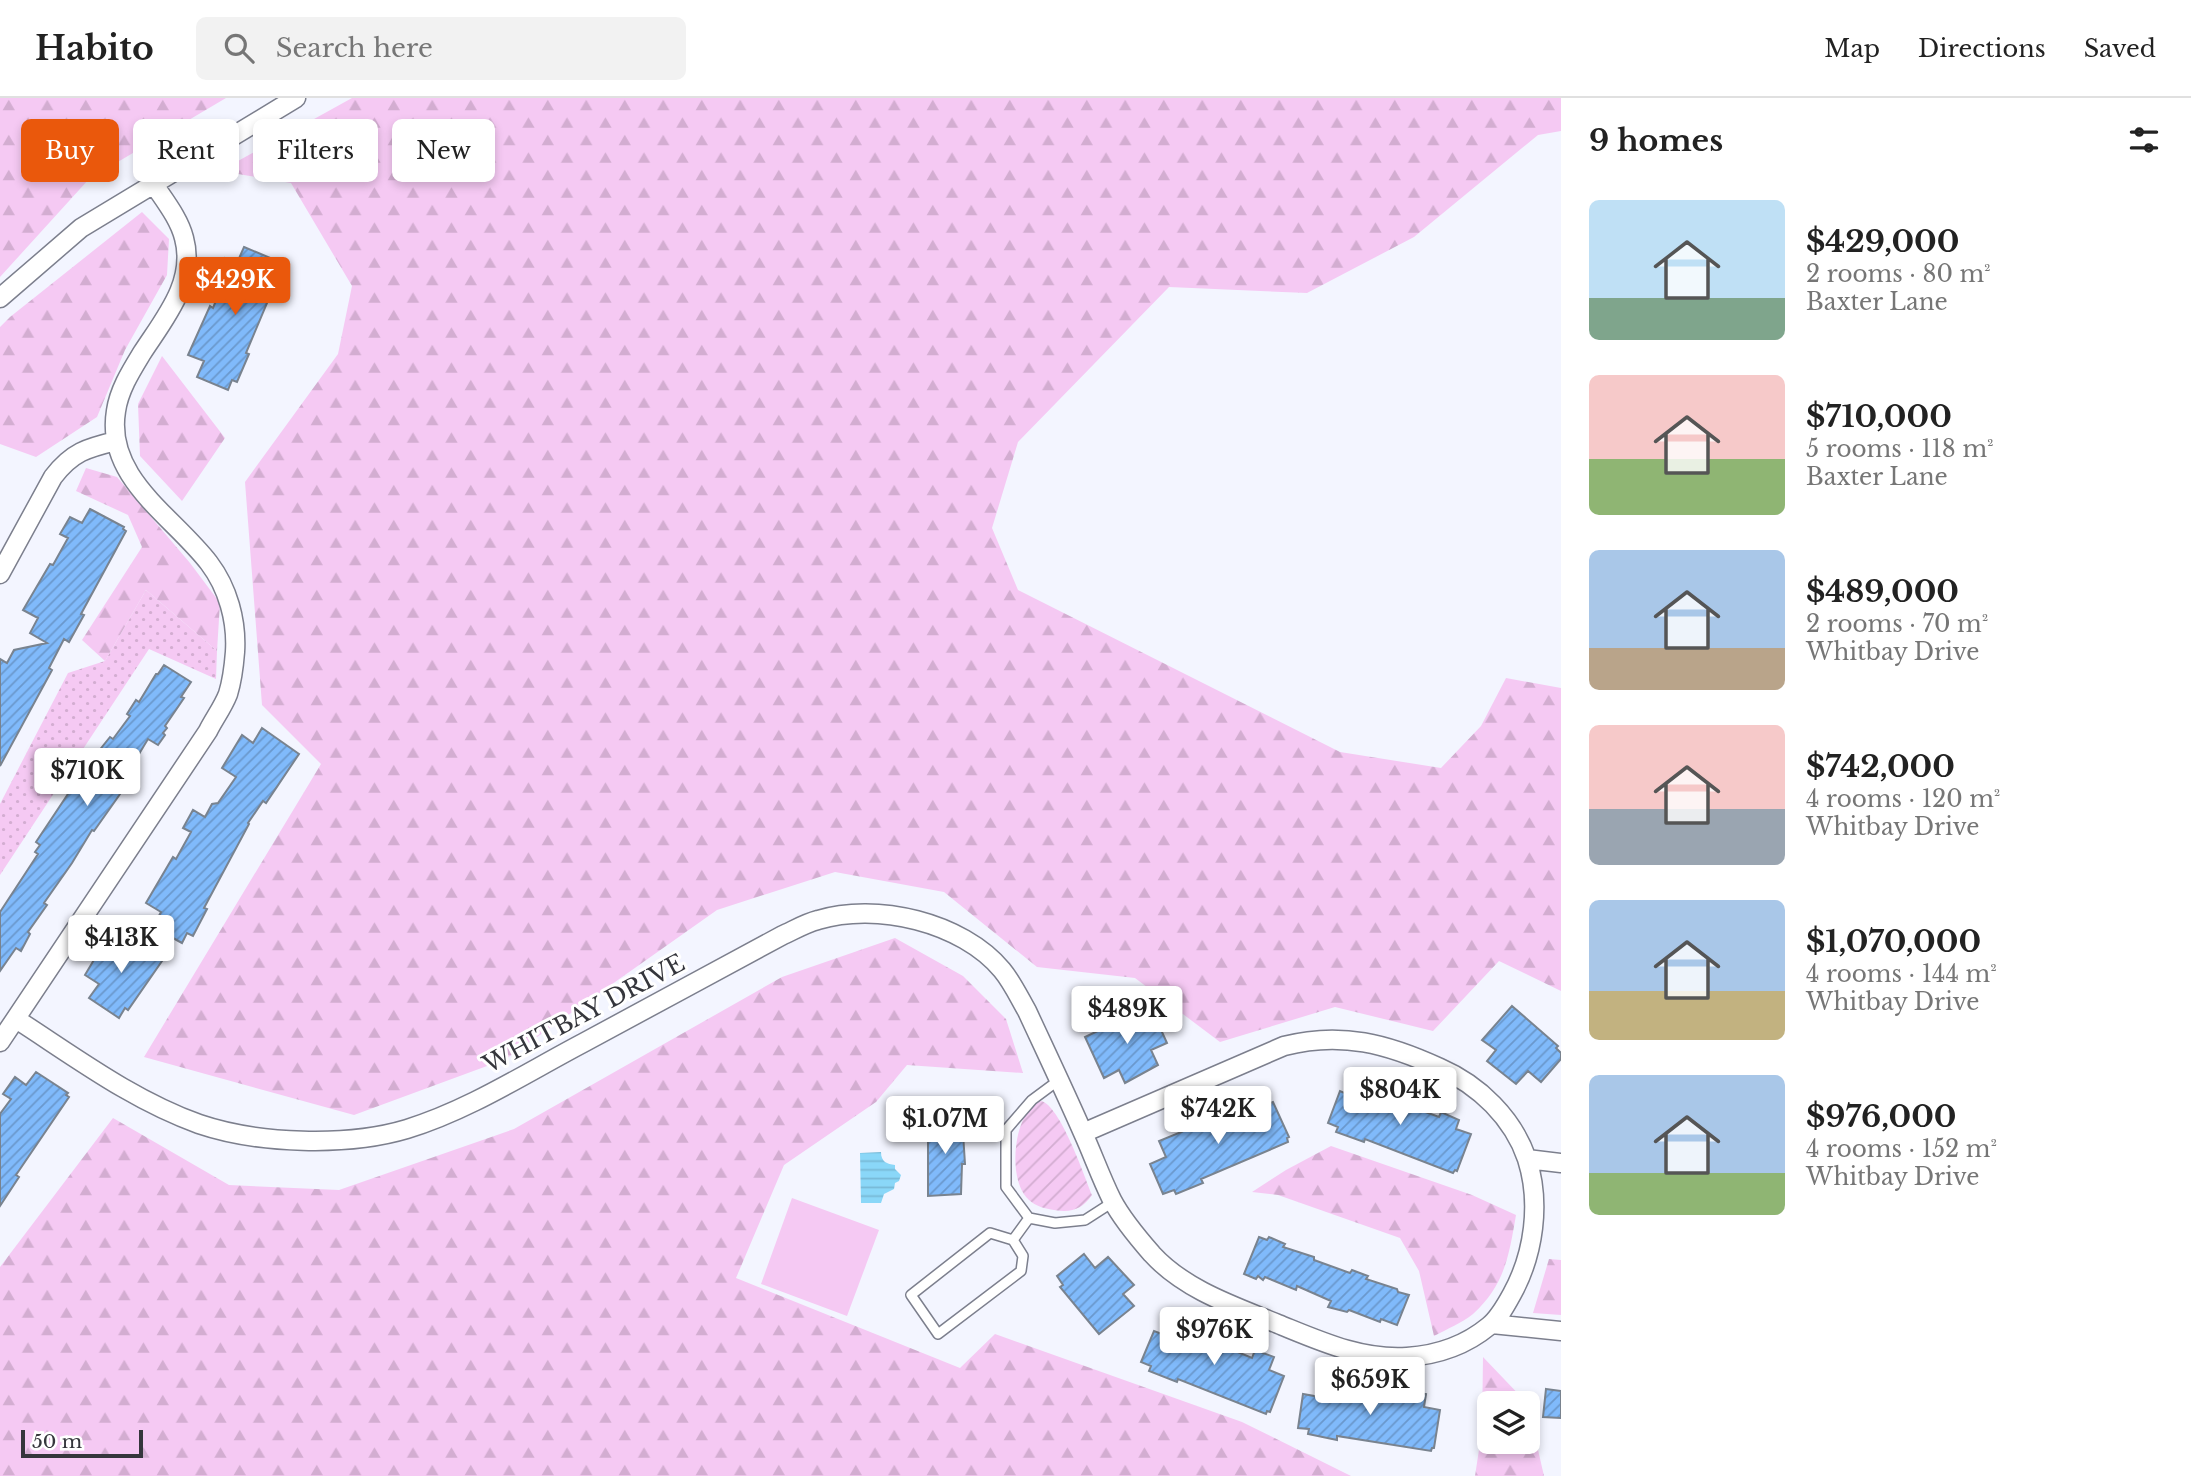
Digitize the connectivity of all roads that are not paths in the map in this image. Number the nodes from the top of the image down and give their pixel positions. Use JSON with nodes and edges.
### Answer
{"nodes":[{"id":1,"x":296,"y":98,"type":"edge"},
{"id":2,"x":153,"y":183,"type":"junction"},
{"id":3,"x":0,"y":298,"type":"edge"},
{"id":4,"x":116,"y":441,"type":"junction"},
{"id":5,"x":0,"y":574,"type":"edge"},
{"id":6,"x":16,"y":1019,"type":"junction"},
{"id":7,"x":0,"y":1042,"type":"edge"},
{"id":8,"x":1059,"y":1080,"type":"junction"},
{"id":9,"x":1083,"y":1133,"type":"junction"},
{"id":10,"x":1527,"y":1159,"type":"junction"},
{"id":11,"x":1561,"y":1163,"type":"edge"},
{"id":12,"x":1113,"y":1202,"type":"junction"},
{"id":13,"x":1029,"y":1217,"type":"junction"},
{"id":14,"x":1013,"y":1240,"type":"junction"},
{"id":15,"x":1492,"y":1324,"type":"junction"},
{"id":16,"x":1561,"y":1331,"type":"edge"}],
"edges":[{"from":1,"to":2,"type":"street"},
{"from":2,"to":3,"type":"street"},
{"from":2,"to":4,"type":"street"},
{"from":4,"to":5,"type":"street"},
{"from":4,"to":6,"type":"street"},
{"from":6,"to":7,"type":"street"},
{"from":6,"to":8,"type":"street","name":"WHITBAY DRIVE"},
{"from":8,"to":9,"type":"street","name":"WHITBAY DRIVE"},
{"from":8,"to":13,"type":"lane"},
{"from":9,"to":10,"type":"street","name":"WHITBAY DRIVE"},
{"from":9,"to":12,"type":"street","name":"WHITBAY DRIVE"},
{"from":10,"to":11,"type":"street"},
{"from":10,"to":15,"type":"street","name":"WHITBAY DRIVE"},
{"from":12,"to":13,"type":"lane"},
{"from":12,"to":15,"type":"street","name":"WHITBAY DRIVE"},
{"from":13,"to":14,"type":"lane"},
{"from":14,"to":14,"type":"lane"},
{"from":15,"to":16,"type":"street"}]}
